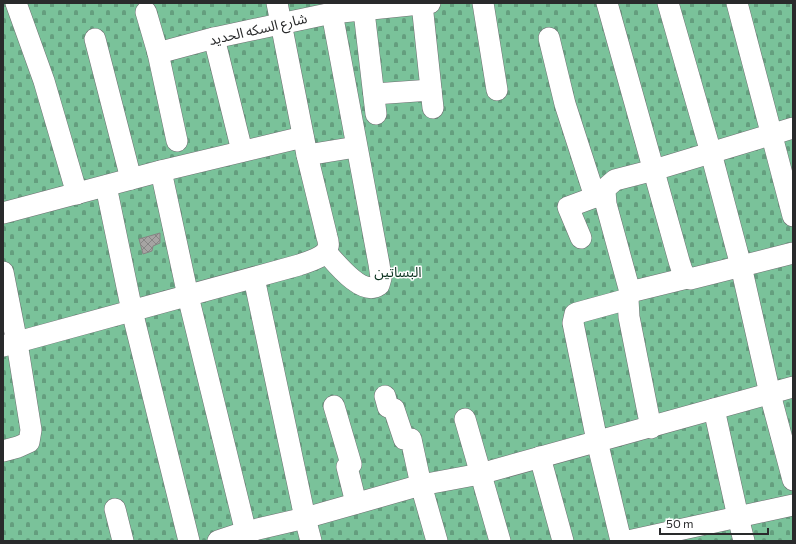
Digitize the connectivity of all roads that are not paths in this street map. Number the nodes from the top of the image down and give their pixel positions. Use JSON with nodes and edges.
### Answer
{"nodes":[{"id":1,"x":16,"y":3,"type":"edge"},
{"id":2,"x":426,"y":3,"type":"edge"},
{"id":3,"x":483,"y":3,"type":"edge"},
{"id":4,"x":607,"y":3,"type":"edge"},
{"id":5,"x":668,"y":3,"type":"edge"},
{"id":6,"x":737,"y":3,"type":"edge"},
{"id":7,"x":364,"y":6,"type":"edge"},
{"id":8,"x":146,"y":12,"type":"dead end"},
{"id":9,"x":279,"y":13,"type":"edge"},
{"id":10,"x":332,"y":13,"type":"junction"},
{"id":11,"x":214,"y":38,"type":"junction"},
{"id":12,"x":549,"y":38,"type":"dead end"},
{"id":13,"x":95,"y":39,"type":"dead end"},
{"id":14,"x":158,"y":53,"type":"junction"},
{"id":15,"x":497,"y":90,"type":"dead end"},
{"id":16,"x":793,"y":128,"type":"edge"},
{"id":17,"x":772,"y":134,"type":"junction"},
{"id":18,"x":177,"y":141,"type":"dead end"},
{"id":19,"x":305,"y":146,"type":"junction"},
{"id":20,"x":356,"y":147,"type":"junction"},
{"id":21,"x":242,"y":151,"type":"junction"},
{"id":22,"x":711,"y":153,"type":"junction"},
{"id":23,"x":654,"y":170,"type":"junction"},
{"id":24,"x":161,"y":171,"type":"junction"},
{"id":25,"x":131,"y":179,"type":"junction"},
{"id":26,"x":106,"y":186,"type":"junction"},
{"id":27,"x":77,"y":194,"type":"junction"},
{"id":28,"x":600,"y":194,"type":"junction"},
{"id":29,"x":3,"y":213,"type":"edge"},
{"id":30,"x":793,"y":216,"type":"edge"},
{"id":31,"x":581,"y":238,"type":"dead end"},
{"id":32,"x":326,"y":252,"type":"junction"},
{"id":33,"x":793,"y":252,"type":"edge"},
{"id":34,"x":740,"y":266,"type":"junction"},
{"id":35,"x":3,"y":272,"type":"edge"},
{"id":36,"x":254,"y":278,"type":"junction"},
{"id":37,"x":687,"y":278,"type":"junction"},
{"id":38,"x":188,"y":296,"type":"junction"},
{"id":39,"x":629,"y":296,"type":"junction"},
{"id":40,"x":132,"y":310,"type":"junction"},
{"id":41,"x":10,"y":345,"type":"edge"},
{"id":42,"x":793,"y":388,"type":"edge"},
{"id":43,"x":770,"y":394,"type":"junction"},
{"id":44,"x":385,"y":396,"type":"dead end"},
{"id":45,"x":334,"y":406,"type":"dead end"},
{"id":46,"x":714,"y":409,"type":"junction"},
{"id":47,"x":465,"y":419,"type":"dead end"},
{"id":48,"x":651,"y":428,"type":"junction"},
{"id":49,"x":597,"y":441,"type":"junction"},
{"id":50,"x":3,"y":451,"type":"edge"},
{"id":51,"x":540,"y":457,"type":"junction"},
{"id":52,"x":480,"y":474,"type":"junction"},
{"id":53,"x":793,"y":480,"type":"edge"},
{"id":54,"x":421,"y":485,"type":"junction"},
{"id":55,"x":356,"y":503,"type":"junction"},
{"id":56,"x":793,"y":506,"type":"edge"},
{"id":57,"x":115,"y":509,"type":"dead end"},
{"id":58,"x":738,"y":517,"type":"junction"},
{"id":59,"x":305,"y":518,"type":"junction"},
{"id":60,"x":688,"y":535,"type":"edge"},
{"id":61,"x":246,"y":537,"type":"edge"},
{"id":62,"x":123,"y":541,"type":"edge"},
{"id":63,"x":188,"y":541,"type":"edge"},
{"id":64,"x":218,"y":541,"type":"edge"},
{"id":65,"x":311,"y":541,"type":"edge"},
{"id":66,"x":437,"y":541,"type":"edge"},
{"id":67,"x":500,"y":541,"type":"edge"},
{"id":68,"x":562,"y":541,"type":"edge"},
{"id":69,"x":621,"y":541,"type":"edge"},
{"id":70,"x":628,"y":541,"type":"edge"},
{"id":71,"x":744,"y":541,"type":"edge"}],
"edges":[{"from":1,"to":27,"type":"lane"},
{"from":2,"to":7,"type":"lane","name":"شارع السكه الحديد"},
{"from":2,"to":7,"type":"lane"},
{"from":3,"to":15,"type":"lane"},
{"from":4,"to":23,"type":"lane"},
{"from":5,"to":22,"type":"lane"},
{"from":6,"to":17,"type":"lane"},
{"from":7,"to":10,"type":"lane","name":"شارع السكه الحديد"},
{"from":8,"to":14,"type":"lane"},
{"from":9,"to":10,"type":"lane","name":"شارع السكه الحديد"},
{"from":9,"to":11,"type":"lane","name":"شارع السكه الحديد"},
{"from":9,"to":19,"type":"lane"},
{"from":10,"to":20,"type":"lane"},
{"from":11,"to":14,"type":"lane","name":"شارع السكه الحديد"},
{"from":11,"to":21,"type":"lane"},
{"from":12,"to":28,"type":"lane"},
{"from":13,"to":25,"type":"lane"},
{"from":14,"to":18,"type":"lane"},
{"from":16,"to":17,"type":"lane"},
{"from":17,"to":22,"type":"lane"},
{"from":17,"to":30,"type":"lane"},
{"from":19,"to":20,"type":"lane"},
{"from":19,"to":21,"type":"lane"},
{"from":19,"to":32,"type":"lane"},
{"from":20,"to":32,"type":"lane"},
{"from":21,"to":24,"type":"lane"},
{"from":22,"to":23,"type":"lane"},
{"from":22,"to":34,"type":"lane"},
{"from":23,"to":28,"type":"lane"},
{"from":23,"to":37,"type":"lane"},
{"from":24,"to":25,"type":"lane"},
{"from":24,"to":38,"type":"lane"},
{"from":25,"to":26,"type":"lane"},
{"from":26,"to":27,"type":"lane"},
{"from":26,"to":40,"type":"lane"},
{"from":27,"to":29,"type":"lane"},
{"from":28,"to":31,"type":"lane"},
{"from":28,"to":39,"type":"lane"},
{"from":32,"to":36,"type":"lane"},
{"from":33,"to":34,"type":"lane"},
{"from":34,"to":37,"type":"lane"},
{"from":34,"to":43,"type":"lane"},
{"from":35,"to":41,"type":"lane"},
{"from":36,"to":38,"type":"lane"},
{"from":36,"to":59,"type":"lane"},
{"from":37,"to":39,"type":"lane"},
{"from":38,"to":40,"type":"lane"},
{"from":38,"to":61,"type":"lane"},
{"from":39,"to":48,"type":"lane"},
{"from":39,"to":49,"type":"lane"},
{"from":40,"to":41,"type":"lane"},
{"from":40,"to":63,"type":"lane"},
{"from":41,"to":50,"type":"lane"},
{"from":42,"to":43,"type":"lane"},
{"from":43,"to":46,"type":"lane"},
{"from":43,"to":53,"type":"lane"},
{"from":44,"to":54,"type":"lane"},
{"from":45,"to":55,"type":"lane"},
{"from":46,"to":48,"type":"lane"},
{"from":46,"to":58,"type":"lane"},
{"from":47,"to":52,"type":"lane"},
{"from":48,"to":49,"type":"lane"},
{"from":49,"to":51,"type":"lane"},
{"from":49,"to":69,"type":"lane"},
{"from":51,"to":52,"type":"lane"},
{"from":51,"to":68,"type":"lane"},
{"from":52,"to":54,"type":"lane"},
{"from":52,"to":67,"type":"lane"},
{"from":54,"to":55,"type":"lane"},
{"from":54,"to":66,"type":"lane"},
{"from":55,"to":59,"type":"lane"},
{"from":56,"to":58,"type":"lane"},
{"from":57,"to":62,"type":"lane"},
{"from":58,"to":60,"type":"lane"},
{"from":58,"to":71,"type":"lane"},
{"from":59,"to":61,"type":"lane"},
{"from":59,"to":65,"type":"lane"},
{"from":60,"to":70,"type":"lane"},
{"from":61,"to":64,"type":"lane"}]}
